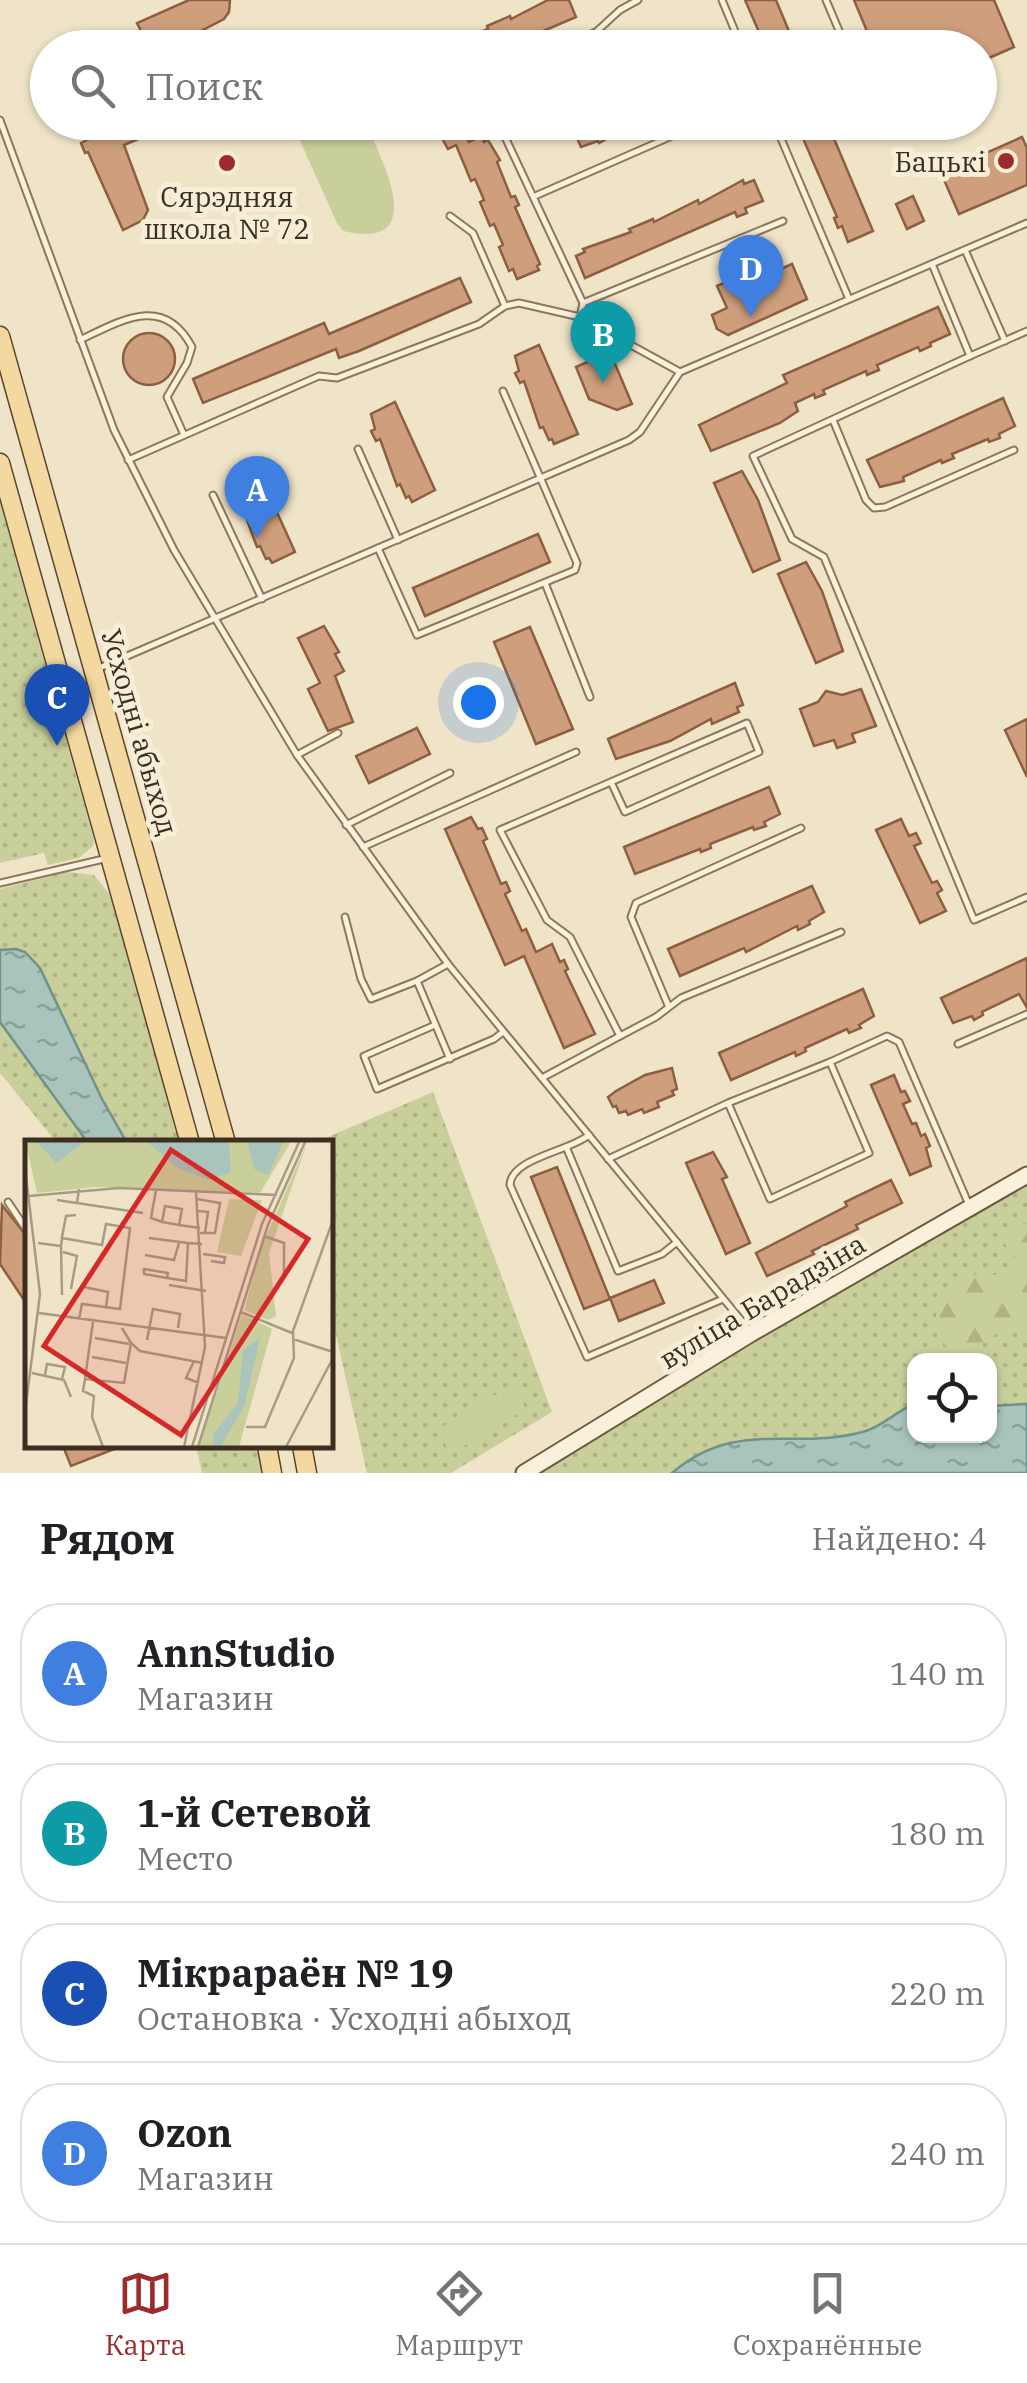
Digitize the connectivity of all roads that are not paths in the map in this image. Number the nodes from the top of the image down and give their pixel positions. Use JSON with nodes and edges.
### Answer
{"nodes":[{"id":1,"x":638,"y":0,"type":"edge"},
{"id":2,"x":722,"y":0,"type":"edge"},
{"id":3,"x":826,"y":0,"type":"edge"},
{"id":4,"x":598,"y":30,"type":"edge"},
{"id":5,"x":734,"y":30,"type":"edge"},
{"id":6,"x":839,"y":30,"type":"edge"},
{"id":7,"x":0,"y":120,"type":"edge"},
{"id":8,"x":507,"y":140,"type":"edge"},
{"id":9,"x":663,"y":140,"type":"edge"},
{"id":10,"x":782,"y":140,"type":"edge"},
{"id":11,"x":535,"y":196,"type":"junction"},
{"id":12,"x":450,"y":216,"type":"dead end"},
{"id":13,"x":784,"y":221,"type":"dead end"},
{"id":14,"x":1027,"y":223,"type":"edge"},
{"id":15,"x":966,"y":250,"type":"junction"},
{"id":16,"x":932,"y":264,"type":"junction"},
{"id":17,"x":849,"y":299,"type":"junction"},
{"id":18,"x":584,"y":303,"type":"junction"},
{"id":19,"x":506,"y":306,"type":"junction"},
{"id":20,"x":580,"y":317,"type":"junction"},
{"id":21,"x":1027,"y":332,"type":"edge"},
{"id":22,"x":0,"y":336,"type":"edge"},
{"id":23,"x":80,"y":340,"type":"junction"},
{"id":24,"x":1005,"y":341,"type":"junction"},
{"id":25,"x":970,"y":356,"type":"junction"},
{"id":26,"x":680,"y":372,"type":"junction"},
{"id":27,"x":503,"y":391,"type":"dead end"},
{"id":28,"x":833,"y":420,"type":"junction"},
{"id":29,"x":184,"y":435,"type":"junction"},
{"id":30,"x":358,"y":450,"type":"dead end"},
{"id":31,"x":1014,"y":450,"type":"dead end"},
{"id":32,"x":128,"y":460,"type":"junction"},
{"id":33,"x":0,"y":463,"type":"edge"},
{"id":34,"x":541,"y":479,"type":"junction"},
{"id":35,"x":213,"y":495,"type":"dead end"},
{"id":36,"x":398,"y":540,"type":"junction"},
{"id":37,"x":378,"y":548,"type":"junction"},
{"id":38,"x":545,"y":583,"type":"junction"},
{"id":39,"x":262,"y":599,"type":"junction"},
{"id":40,"x":216,"y":620,"type":"junction"},
{"id":41,"x":94,"y":670,"type":"junction"},
{"id":42,"x":590,"y":696,"type":"dead end"},
{"id":43,"x":338,"y":733,"type":"dead end"},
{"id":44,"x":576,"y":752,"type":"dead end"},
{"id":45,"x":297,"y":755,"type":"junction"},
{"id":46,"x":450,"y":773,"type":"dead end"},
{"id":47,"x":611,"y":782,"type":"junction"},
{"id":48,"x":346,"y":825,"type":"junction"},
{"id":49,"x":802,"y":828,"type":"dead end"},
{"id":50,"x":364,"y":847,"type":"junction"},
{"id":51,"x":111,"y":857,"type":"junction"},
{"id":52,"x":0,"y":883,"type":"edge"},
{"id":53,"x":1027,"y":896,"type":"edge"},
{"id":54,"x":345,"y":917,"type":"dead end"},
{"id":55,"x":840,"y":932,"type":"dead end"},
{"id":56,"x":448,"y":964,"type":"junction"},
{"id":57,"x":418,"y":981,"type":"junction"},
{"id":58,"x":668,"y":1006,"type":"junction"},
{"id":59,"x":1027,"y":1014,"type":"edge"},
{"id":60,"x":436,"y":1025,"type":"junction"},
{"id":61,"x":503,"y":1032,"type":"junction"},
{"id":62,"x":620,"y":1036,"type":"junction"},
{"id":63,"x":958,"y":1044,"type":"dead end"},
{"id":64,"x":450,"y":1058,"type":"junction"},
{"id":65,"x":830,"y":1062,"type":"junction"},
{"id":66,"x":542,"y":1078,"type":"junction"},
{"id":67,"x":728,"y":1103,"type":"junction"},
{"id":68,"x":589,"y":1136,"type":"junction"},
{"id":69,"x":189,"y":1140,"type":"edge"},
{"id":70,"x":225,"y":1140,"type":"edge"},
{"id":71,"x":567,"y":1149,"type":"junction"},
{"id":72,"x":608,"y":1159,"type":"junction"},
{"id":73,"x":1027,"y":1175,"type":"edge"},
{"id":74,"x":8,"y":1202,"type":"dead end"},
{"id":75,"x":970,"y":1208,"type":"junction"},
{"id":76,"x":25,"y":1228,"type":"edge"},
{"id":77,"x":677,"y":1242,"type":"junction"},
{"id":78,"x":723,"y":1299,"type":"junction"},
{"id":79,"x":752,"y":1334,"type":"junction"},
{"id":80,"x":267,"y":1448,"type":"edge"},
{"id":81,"x":302,"y":1448,"type":"edge"},
{"id":82,"x":272,"y":1473,"type":"edge"},
{"id":83,"x":308,"y":1473,"type":"edge"},
{"id":84,"x":524,"y":1473,"type":"edge"}],
"edges":[{"from":1,"to":4,"type":"lane"},
{"from":2,"to":5,"type":"lane"},
{"from":3,"to":6,"type":"lane"},
{"from":7,"to":23,"type":"lane"},
{"from":8,"to":11,"type":"lane"},
{"from":9,"to":11,"type":"lane"},
{"from":10,"to":17,"type":"lane"},
{"from":11,"to":18,"type":"lane"},
{"from":12,"to":19,"type":"lane"},
{"from":13,"to":18,"type":"lane"},
{"from":14,"to":15,"type":"lane"},
{"from":15,"to":16,"type":"lane"},
{"from":15,"to":24,"type":"lane"},
{"from":16,"to":17,"type":"lane"},
{"from":16,"to":25,"type":"lane"},
{"from":17,"to":26,"type":"lane"},
{"from":18,"to":20,"type":"lane"},
{"from":19,"to":20,"type":"lane"},
{"from":19,"to":29,"type":"lane"},
{"from":20,"to":26,"type":"lane"},
{"from":21,"to":24,"type":"lane"},
{"from":22,"to":41,"type":"main road","name":"Усходні абыход"},
{"from":23,"to":29,"type":"lane"},
{"from":23,"to":32,"type":"lane"},
{"from":24,"to":25,"type":"lane"},
{"from":25,"to":28,"type":"lane"},
{"from":26,"to":34,"type":"lane"},
{"from":27,"to":34,"type":"lane"},
{"from":28,"to":31,"type":"lane"},
{"from":28,"to":53,"type":"lane"},
{"from":29,"to":32,"type":"lane"},
{"from":30,"to":36,"type":"lane"},
{"from":32,"to":40,"type":"lane"},
{"from":33,"to":51,"type":"main road"},
{"from":34,"to":36,"type":"lane"},
{"from":34,"to":38,"type":"lane"},
{"from":35,"to":39,"type":"lane"},
{"from":36,"to":37,"type":"lane"},
{"from":37,"to":38,"type":"lane"},
{"from":37,"to":39,"type":"lane"},
{"from":38,"to":42,"type":"lane"},
{"from":39,"to":40,"type":"lane"},
{"from":40,"to":41,"type":"lane"},
{"from":40,"to":45,"type":"lane"},
{"from":41,"to":70,"type":"main road","name":"Усходні абыход"},
{"from":43,"to":45,"type":"lane"},
{"from":44,"to":50,"type":"lane"},
{"from":45,"to":48,"type":"lane"},
{"from":46,"to":48,"type":"lane"},
{"from":47,"to":47,"type":"lane"},
{"from":47,"to":62,"type":"lane"},
{"from":48,"to":50,"type":"lane"},
{"from":49,"to":58,"type":"lane"},
{"from":50,"to":56,"type":"lane"},
{"from":51,"to":52,"type":"lane"},
{"from":51,"to":69,"type":"main road"},
{"from":54,"to":57,"type":"lane"},
{"from":55,"to":58,"type":"lane"},
{"from":56,"to":57,"type":"lane"},
{"from":56,"to":61,"type":"lane"},
{"from":57,"to":60,"type":"lane"},
{"from":58,"to":62,"type":"lane"},
{"from":59,"to":63,"type":"lane"},
{"from":60,"to":64,"type":"lane"},
{"from":60,"to":64,"type":"lane"},
{"from":61,"to":64,"type":"lane"},
{"from":61,"to":66,"type":"lane"},
{"from":62,"to":66,"type":"lane"},
{"from":65,"to":67,"type":"lane"},
{"from":65,"to":67,"type":"lane"},
{"from":65,"to":75,"type":"lane"},
{"from":66,"to":68,"type":"lane"},
{"from":67,"to":72,"type":"lane"},
{"from":68,"to":71,"type":"lane"},
{"from":68,"to":72,"type":"lane"},
{"from":71,"to":77,"type":"lane"},
{"from":71,"to":78,"type":"lane"},
{"from":72,"to":77,"type":"lane"},
{"from":73,"to":75,"type":"street","name":"вуліца Барадзіна"},
{"from":74,"to":76,"type":"lane"},
{"from":75,"to":79,"type":"street","name":"вуліца Барадзіна"},
{"from":77,"to":78,"type":"lane"},
{"from":78,"to":79,"type":"lane"},
{"from":79,"to":84,"type":"street","name":"вуліца Барадзіна"},
{"from":80,"to":82,"type":"main road"},
{"from":81,"to":83,"type":"main road"}]}
